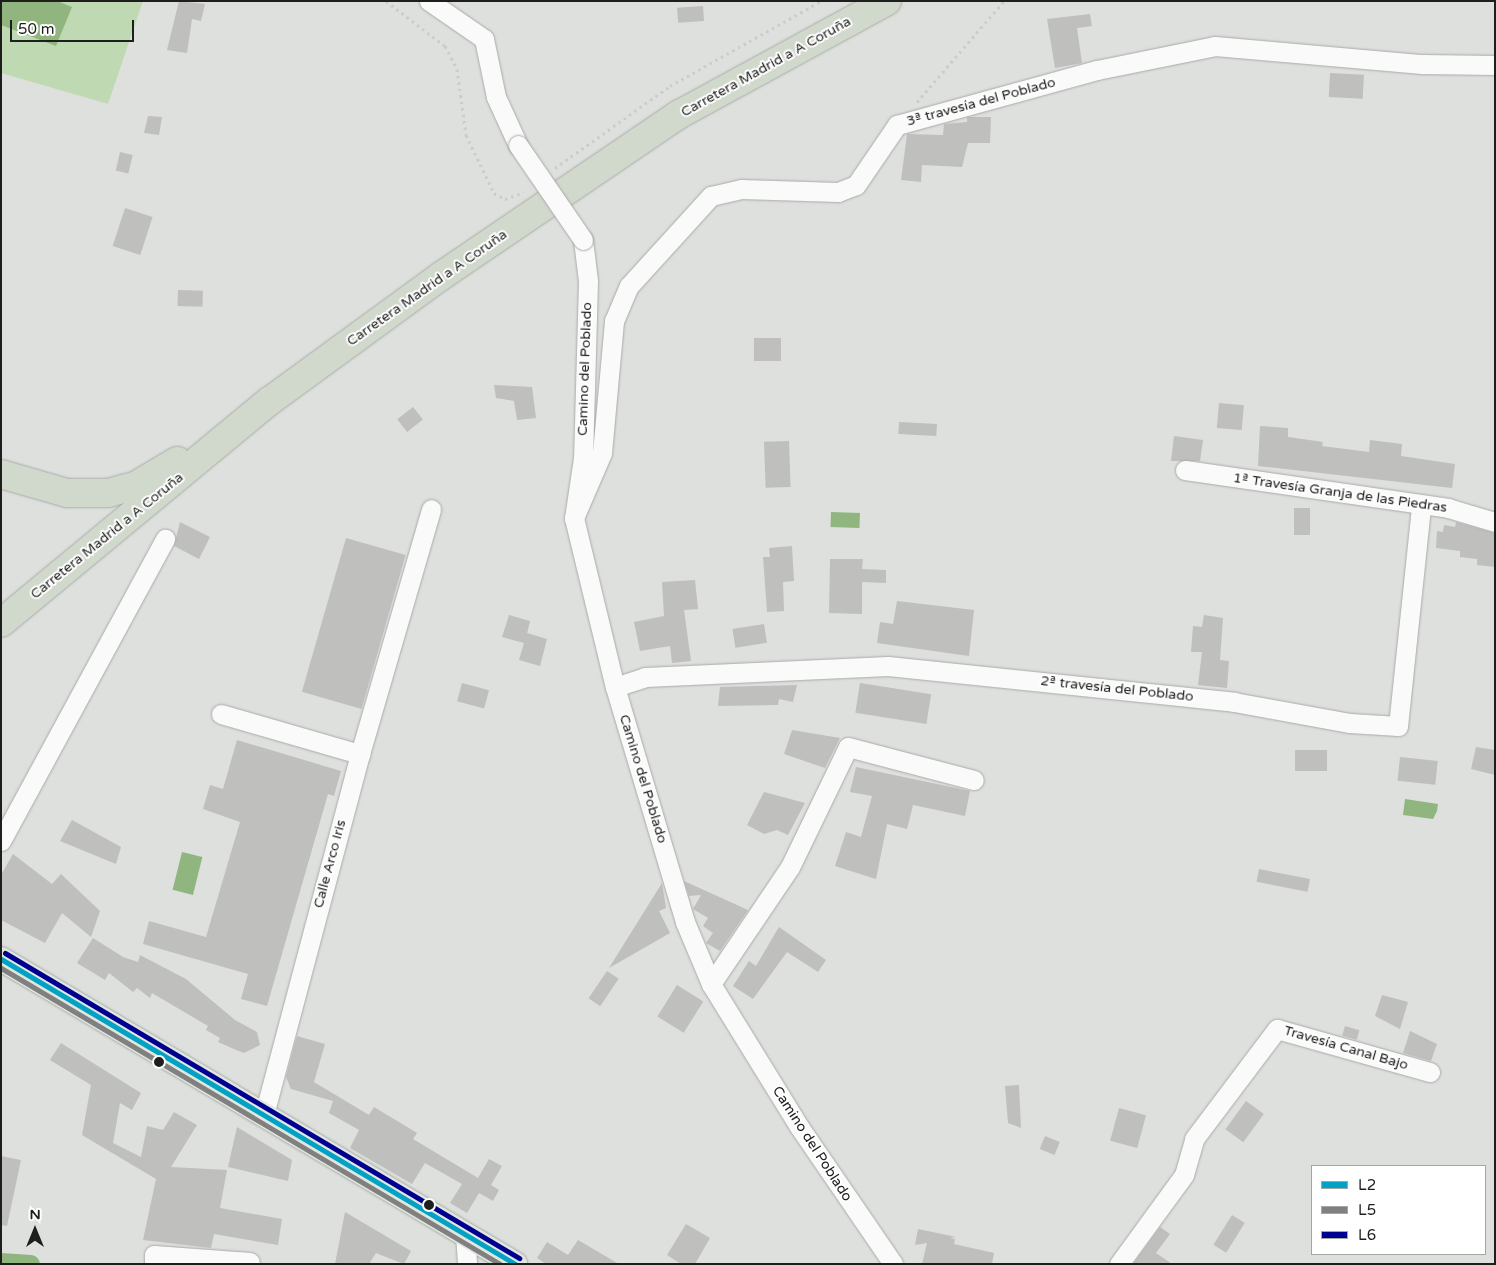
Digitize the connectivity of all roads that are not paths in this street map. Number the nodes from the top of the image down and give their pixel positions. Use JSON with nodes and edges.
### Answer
{"nodes":[{"id":1,"x":429,"y":1,"type":"edge"},
{"id":2,"x":887,"y":1,"type":"edge"},
{"id":3,"x":1495,"y":65,"type":"edge"},
{"id":4,"x":271,"y":400,"type":"junction"},
{"id":5,"x":1185,"y":470,"type":"dead end"},
{"id":6,"x":1,"y":474,"type":"edge"},
{"id":7,"x":1421,"y":506,"type":"junction"},
{"id":8,"x":431,"y":509,"type":"dead end"},
{"id":9,"x":574,"y":518,"type":"junction"},
{"id":10,"x":1495,"y":522,"type":"edge"},
{"id":11,"x":165,"y":539,"type":"dead end"},
{"id":12,"x":1,"y":623,"type":"edge"},
{"id":13,"x":615,"y":687,"type":"junction"},
{"id":14,"x":221,"y":714,"type":"dead end"},
{"id":15,"x":360,"y":754,"type":"junction"},
{"id":16,"x":974,"y":780,"type":"dead end"},
{"id":17,"x":1,"y":841,"type":"edge"},
{"id":18,"x":1,"y":959,"type":"edge"},
{"id":19,"x":711,"y":984,"type":"junction"},
{"id":20,"x":1430,"y":1072,"type":"dead end"},
{"id":21,"x":264,"y":1114,"type":"junction"},
{"id":22,"x":466,"y":1234,"type":"junction"},
{"id":23,"x":154,"y":1260,"type":"edge"},
{"id":24,"x":250,"y":1262,"type":"dead end"},
{"id":25,"x":467,"y":1264,"type":"edge"},
{"id":26,"x":515,"y":1264,"type":"edge"},
{"id":27,"x":893,"y":1264,"type":"edge"},
{"id":28,"x":1119,"y":1264,"type":"edge"}],
"edges":[{"from":1,"to":9,"type":"street","name":"Camino del Poblado","bridge":true},
{"from":2,"to":4,"type":"highway","name":"Carretera Madrid a A Coruña"},
{"from":3,"to":9,"type":"street","name":"3ª travesía del Poblado"},
{"from":4,"to":6,"type":"highway"},
{"from":4,"to":12,"type":"highway","name":"Carretera Madrid a A Coruña"},
{"from":5,"to":7,"type":"street","name":"1ª Travesía Granja de las Piedras"},
{"from":7,"to":10,"type":"street","name":"1ª Travesía Granja de las Piedras"},
{"from":7,"to":13,"type":"street","name":"2ª travesía del Poblado"},
{"from":8,"to":15,"type":"street","name":"Calle Arco Iris"},
{"from":9,"to":13,"type":"street","name":"Camino del Poblado"},
{"from":11,"to":17,"type":"street"},
{"from":13,"to":19,"type":"street","name":"Camino del Poblado"},
{"from":14,"to":15,"type":"street"},
{"from":15,"to":21,"type":"street","name":"Calle Arco Iris"},
{"from":16,"to":19,"type":"street"},
{"from":18,"to":21,"type":"main road"},
{"from":19,"to":27,"type":"street","name":"Camino del Poblado"},
{"from":20,"to":28,"type":"street","name":"Travesía Canal Bajo"},
{"from":21,"to":22,"type":"main road"},
{"from":22,"to":25,"type":"street"},
{"from":22,"to":26,"type":"main road"},
{"from":23,"to":24,"type":"street"}]}
